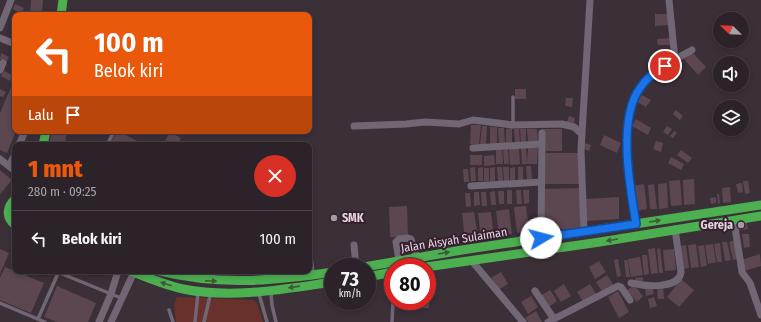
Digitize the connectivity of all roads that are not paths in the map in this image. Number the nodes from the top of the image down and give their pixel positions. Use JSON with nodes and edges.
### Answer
{"nodes":[{"id":1,"x":11,"y":0,"type":"edge"},
{"id":2,"x":63,"y":0,"type":"edge"},
{"id":3,"x":590,"y":0,"type":"edge"},
{"id":4,"x":669,"y":0,"type":"edge"},
{"id":5,"x":61,"y":12,"type":"edge"},
{"id":6,"x":0,"y":28,"type":"edge"},
{"id":7,"x":0,"y":38,"type":"edge"},
{"id":8,"x":12,"y":43,"type":"edge"},
{"id":9,"x":692,"y":50,"type":"dead end"},
{"id":10,"x":675,"y":60,"type":"junction"},
{"id":11,"x":513,"y":98,"type":"dead end"},
{"id":12,"x":513,"y":124,"type":"junction"},
{"id":13,"x":354,"y":126,"type":"dead end"},
{"id":14,"x":542,"y":133,"type":"dead end"},
{"id":15,"x":582,"y":134,"type":"junction"},
{"id":16,"x":542,"y":144,"type":"junction"},
{"id":17,"x":473,"y":148,"type":"dead end"},
{"id":18,"x":0,"y":159,"type":"edge"},
{"id":19,"x":12,"y":169,"type":"edge"},
{"id":20,"x":542,"y":182,"type":"junction"},
{"id":21,"x":471,"y":186,"type":"dead end"},
{"id":22,"x":12,"y":202,"type":"edge"},
{"id":23,"x":761,"y":205,"type":"edge"},
{"id":24,"x":4,"y":216,"type":"edge"},
{"id":25,"x":761,"y":216,"type":"edge"},
{"id":26,"x":734,"y":221,"type":"junction"},
{"id":27,"x":12,"y":223,"type":"edge"},
{"id":28,"x":636,"y":224,"type":"junction"},
{"id":29,"x":675,"y":229,"type":"junction"},
{"id":30,"x":584,"y":232,"type":"junction"},
{"id":31,"x":541,"y":238,"type":"junction"},
{"id":32,"x":354,"y":246,"type":"dead end"},
{"id":33,"x":312,"y":252,"type":"edge"},
{"id":34,"x":355,"y":258,"type":"edge"},
{"id":35,"x":399,"y":258,"type":"edge"},
{"id":36,"x":417,"y":258,"type":"joint"},
{"id":37,"x":470,"y":260,"type":"junction"},
{"id":38,"x":436,"y":265,"type":"edge"},
{"id":39,"x":324,"y":273,"type":"edge"},
{"id":40,"x":57,"y":274,"type":"edge"},
{"id":41,"x":63,"y":274,"type":"edge"},
{"id":42,"x":117,"y":274,"type":"edge"},
{"id":43,"x":132,"y":274,"type":"edge"},
{"id":44,"x":139,"y":274,"type":"edge"},
{"id":45,"x":172,"y":274,"type":"edge"},
{"id":46,"x":319,"y":274,"type":"junction"},
{"id":47,"x":324,"y":278,"type":"edge"},
{"id":48,"x":631,"y":283,"type":"dead end"},
{"id":49,"x":324,"y":284,"type":"edge"},
{"id":50,"x":271,"y":290,"type":"junction"},
{"id":51,"x":198,"y":291,"type":"junction"},
{"id":52,"x":535,"y":291,"type":"dead end"},
{"id":53,"x":258,"y":292,"type":"junction"},
{"id":54,"x":210,"y":293,"type":"junction"},
{"id":55,"x":111,"y":294,"type":"junction"},
{"id":56,"x":122,"y":299,"type":"junction"},
{"id":57,"x":630,"y":300,"type":"dead end"},
{"id":58,"x":0,"y":303,"type":"edge"},
{"id":59,"x":169,"y":310,"type":"dead end"},
{"id":60,"x":393,"y":310,"type":"edge"},
{"id":61,"x":761,"y":315,"type":"edge"},
{"id":62,"x":38,"y":319,"type":"junction"},
{"id":63,"x":551,"y":320,"type":"edge"},
{"id":64,"x":45,"y":322,"type":"edge"},
{"id":65,"x":99,"y":322,"type":"edge"},
{"id":66,"x":111,"y":322,"type":"edge"},
{"id":67,"x":173,"y":322,"type":"edge"},
{"id":68,"x":194,"y":322,"type":"edge"},
{"id":69,"x":204,"y":322,"type":"edge"},
{"id":70,"x":267,"y":322,"type":"edge"},
{"id":71,"x":276,"y":322,"type":"edge"},
{"id":72,"x":392,"y":322,"type":"edge"},
{"id":73,"x":523,"y":322,"type":"edge"}],
"edges":[{"from":1,"to":6,"type":"street"},
{"from":2,"to":5,"type":"main road"},
{"from":3,"to":15,"type":"street"},
{"from":4,"to":10,"type":"street"},
{"from":7,"to":8,"type":"street"},
{"from":9,"to":10,"type":"street"},
{"from":10,"to":28,"type":"street"},
{"from":11,"to":12,"type":"lane"},
{"from":12,"to":13,"type":"street"},
{"from":12,"to":15,"type":"street"},
{"from":14,"to":16,"type":"street"},
{"from":15,"to":30,"type":"street"},
{"from":16,"to":17,"type":"street"},
{"from":16,"to":20,"type":"street"},
{"from":18,"to":19,"type":"street"},
{"from":20,"to":21,"type":"street"},
{"from":20,"to":31,"type":"street"},
{"from":22,"to":24,"type":"main road"},
{"from":28,"to":23,"type":"main road","name":"Jalan Aisyah Sulaiman","one_way":true},
{"from":24,"to":27,"type":"main road"},
{"from":25,"to":26,"type":"main road","name":"Jalan Aisyah Sulaiman"},
{"from":26,"to":29,"type":"main road","name":"Jalan Aisyah Sulaiman"},
{"from":26,"to":61,"type":"street"},
{"from":28,"to":30,"type":"main road","name":"Jalan Aisyah Sulaiman"},
{"from":29,"to":37,"type":"main road","name":"Jalan Aisyah Sulaiman","one_way":true},
{"from":29,"to":48,"type":"street"},
{"from":30,"to":31,"type":"main road","name":"Jalan Aisyah Sulaiman"},
{"from":36,"to":31,"type":"main road","name":"Jalan Aisyah Sulaiman","one_way":true},
{"from":32,"to":34,"type":"street"},
{"from":33,"to":46,"type":"lane"},
{"from":35,"to":36,"type":"street"},
{"from":37,"to":38,"type":"main road","name":"Jalan Aisyah Sulaiman"},
{"from":37,"to":73,"type":"street"},
{"from":39,"to":46,"type":"main road"},
{"from":40,"to":62,"type":"lane"},
{"from":41,"to":55,"type":"lane"},
{"from":42,"to":55,"type":"street"},
{"from":43,"to":56,"type":"street"},
{"from":51,"to":44,"type":"main road","one_way":true},
{"from":45,"to":46,"type":"main road","one_way":true},
{"from":46,"to":47,"type":"main road"},
{"from":49,"to":50,"type":"main road","one_way":true},
{"from":50,"to":53,"type":"main road"},
{"from":50,"to":71,"type":"lane"},
{"from":51,"to":54,"type":"main road"},
{"from":51,"to":68,"type":"lane"},
{"from":52,"to":63,"type":"street"},
{"from":53,"to":54,"type":"main road"},
{"from":53,"to":70,"type":"lane"},
{"from":54,"to":69,"type":"lane"},
{"from":55,"to":56,"type":"lane"},
{"from":55,"to":65,"type":"street"},
{"from":56,"to":66,"type":"street"},
{"from":57,"to":63,"type":"street"},
{"from":58,"to":62,"type":"lane"},
{"from":59,"to":67,"type":"lane"},
{"from":60,"to":72,"type":"lane"},
{"from":62,"to":64,"type":"lane"}]}
